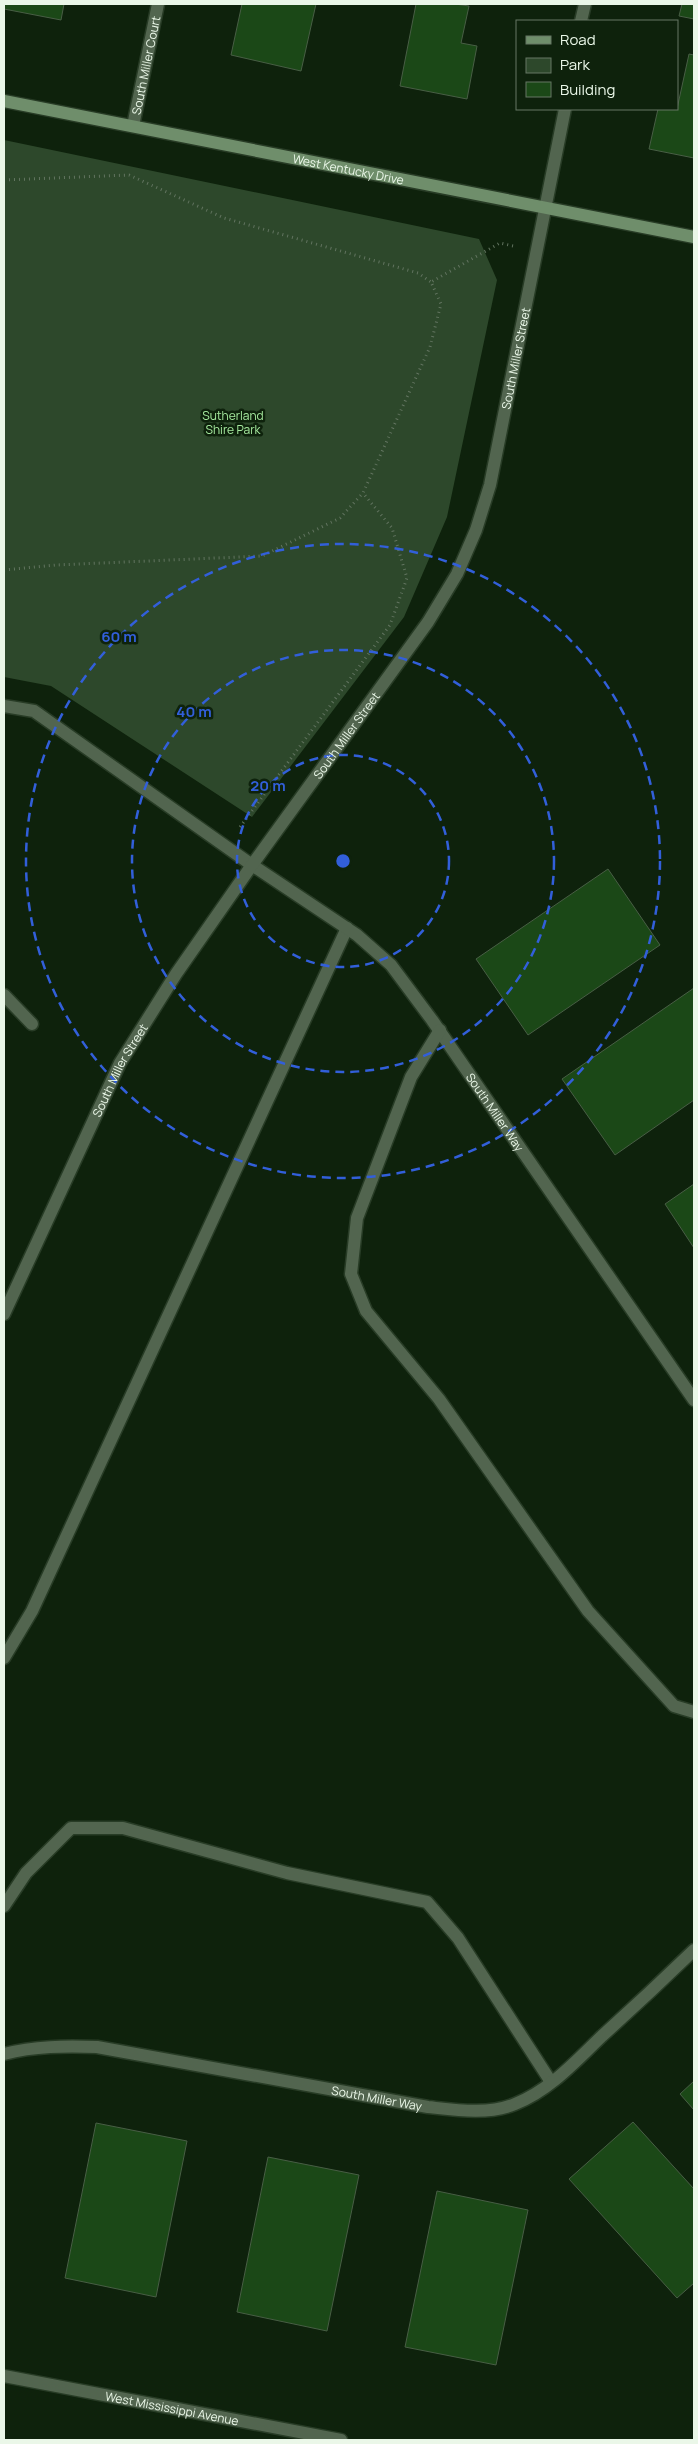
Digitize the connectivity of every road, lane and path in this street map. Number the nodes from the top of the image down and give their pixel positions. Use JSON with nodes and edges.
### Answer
{"nodes":[{"id":1,"x":158,"y":4,"type":"edge"},
{"id":2,"x":585,"y":4,"type":"edge"},
{"id":3,"x":581,"y":20,"type":"edge"},
{"id":4,"x":4,"y":101,"type":"edge"},
{"id":5,"x":564,"y":110,"type":"edge"},
{"id":6,"x":133,"y":126,"type":"junction"},
{"id":7,"x":4,"y":180,"type":"edge"},
{"id":8,"x":545,"y":208,"type":"junction"},
{"id":9,"x":694,"y":237,"type":"edge"},
{"id":10,"x":537,"y":250,"type":"junction"},
{"id":11,"x":431,"y":282,"type":"junction"},
{"id":12,"x":363,"y":493,"type":"junction"},
{"id":13,"x":4,"y":570,"type":"edge"},
{"id":14,"x":4,"y":706,"type":"edge"},
{"id":15,"x":250,"y":812,"type":"dead end"},
{"id":16,"x":252,"y":865,"type":"junction"},
{"id":17,"x":347,"y":928,"type":"junction"},
{"id":18,"x":4,"y":995,"type":"edge"},
{"id":19,"x":32,"y":1024,"type":"dead end"},
{"id":20,"x":440,"y":1030,"type":"junction"},
{"id":21,"x":4,"y":1314,"type":"edge"},
{"id":22,"x":694,"y":1400,"type":"edge"},
{"id":23,"x":4,"y":1658,"type":"edge"},
{"id":24,"x":694,"y":1712,"type":"edge"},
{"id":25,"x":4,"y":1906,"type":"edge"},
{"id":26,"x":694,"y":1950,"type":"edge"},
{"id":27,"x":4,"y":2054,"type":"edge"},
{"id":28,"x":551,"y":2082,"type":"junction"},
{"id":29,"x":4,"y":2376,"type":"edge"},
{"id":30,"x":340,"y":2440,"type":"edge"}],
"edges":[{"from":1,"to":6,"type":"street","name":"South Miller Court"},
{"from":2,"to":3,"type":"street"},
{"from":4,"to":6,"type":"street","name":"West Kentucky Drive"},
{"from":5,"to":8,"type":"street","name":"South Miller Street"},
{"from":6,"to":8,"type":"street","name":"West Kentucky Drive"},
{"from":7,"to":11,"type":"path"},
{"from":8,"to":9,"type":"street","name":"West Kentucky Drive"},
{"from":8,"to":10,"type":"street","name":"South Miller Street"},
{"from":10,"to":11,"type":"path"},
{"from":10,"to":16,"type":"street","name":"South Miller Street"},
{"from":11,"to":12,"type":"path"},
{"from":12,"to":13,"type":"path"},
{"from":12,"to":15,"type":"path"},
{"from":14,"to":16,"type":"street","name":"South Miller Way"},
{"from":16,"to":17,"type":"street","name":"South Miller Way"},
{"from":16,"to":21,"type":"street","name":"South Miller Street"},
{"from":17,"to":20,"type":"street","name":"South Miller Way"},
{"from":17,"to":23,"type":"street"},
{"from":18,"to":19,"type":"street"},
{"from":20,"to":22,"type":"street","name":"South Miller Way"},
{"from":20,"to":24,"type":"street"},
{"from":25,"to":28,"type":"street"},
{"from":26,"to":28,"type":"street","name":"South Miller Way"},
{"from":27,"to":28,"type":"street","name":"South Miller Way"},
{"from":29,"to":30,"type":"street","name":"West Mississippi Avenue"}]}
